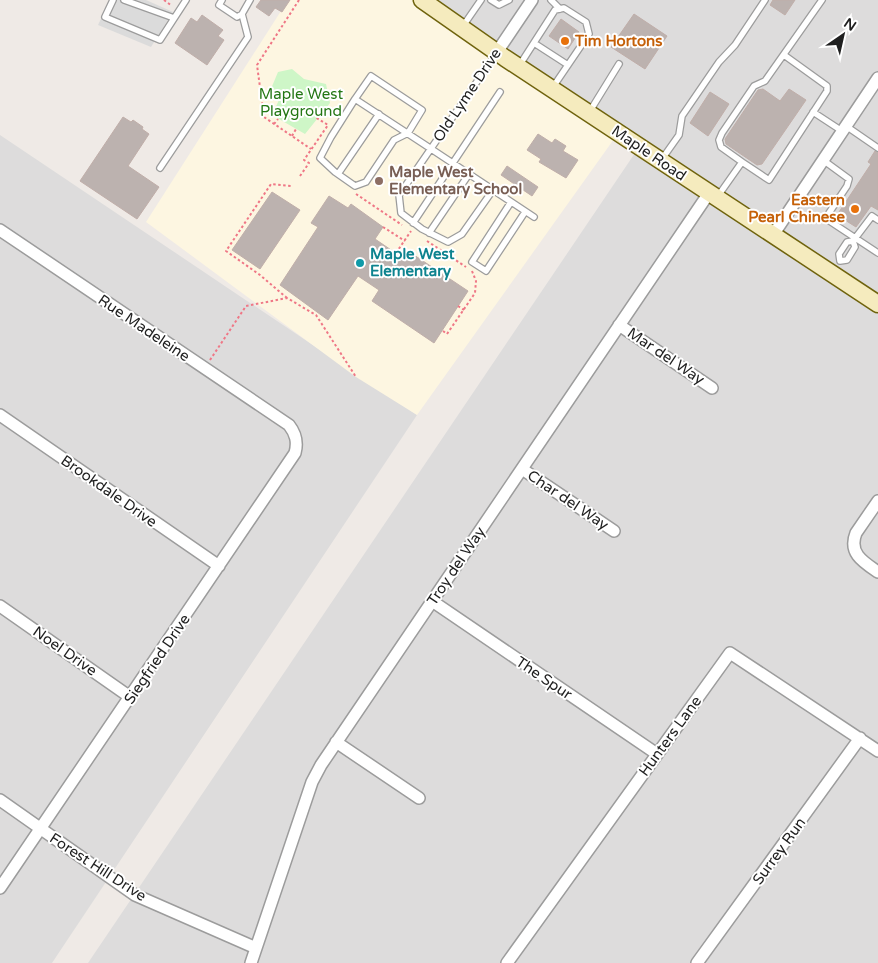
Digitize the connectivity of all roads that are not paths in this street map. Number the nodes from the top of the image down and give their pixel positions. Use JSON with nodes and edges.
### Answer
{"nodes":[{"id":1,"x":113,"y":0,"type":"edge"},
{"id":2,"x":124,"y":0,"type":"edge"},
{"id":3,"x":186,"y":0,"type":"edge"},
{"id":4,"x":222,"y":0,"type":"edge"},
{"id":5,"x":250,"y":0,"type":"edge"},
{"id":6,"x":481,"y":0,"type":"edge"},
{"id":7,"x":491,"y":0,"type":"edge"},
{"id":8,"x":508,"y":0,"type":"edge"},
{"id":9,"x":532,"y":0,"type":"edge"},
{"id":10,"x":551,"y":0,"type":"edge"},
{"id":11,"x":765,"y":0,"type":"edge"},
{"id":12,"x":822,"y":0,"type":"edge"},
{"id":13,"x":427,"y":1,"type":"edge"},
{"id":14,"x":560,"y":9,"type":"junction"},
{"id":15,"x":242,"y":14,"type":"junction"},
{"id":16,"x":174,"y":18,"type":"junction"},
{"id":17,"x":462,"y":28,"type":"junction"},
{"id":18,"x":534,"y":43,"type":"junction"},
{"id":19,"x":497,"y":52,"type":"junction"},
{"id":20,"x":784,"y":55,"type":"junction"},
{"id":21,"x":619,"y":64,"type":"dead end"},
{"id":22,"x":568,"y":65,"type":"junction"},
{"id":23,"x":519,"y":66,"type":"junction"},
{"id":24,"x":878,"y":78,"type":"edge"},
{"id":25,"x":552,"y":88,"type":"junction"},
{"id":26,"x":500,"y":92,"type":"dead end"},
{"id":27,"x":355,"y":99,"type":"junction"},
{"id":28,"x":813,"y":112,"type":"junction"},
{"id":29,"x":588,"y":113,"type":"junction"},
{"id":30,"x":379,"y":114,"type":"junction"},
{"id":31,"x":844,"y":129,"type":"junction"},
{"id":32,"x":408,"y":133,"type":"junction"},
{"id":33,"x":431,"y":148,"type":"junction"},
{"id":34,"x":878,"y":148,"type":"edge"},
{"id":35,"x":823,"y":160,"type":"junction"},
{"id":36,"x":661,"y":161,"type":"junction"},
{"id":37,"x":742,"y":162,"type":"junction"},
{"id":38,"x":453,"y":163,"type":"junction"},
{"id":39,"x":160,"y":168,"type":"dead end"},
{"id":40,"x":338,"y":174,"type":"junction"},
{"id":41,"x":469,"y":174,"type":"junction"},
{"id":42,"x":492,"y":190,"type":"junction"},
{"id":43,"x":713,"y":195,"type":"junction"},
{"id":44,"x":511,"y":202,"type":"junction"},
{"id":45,"x":525,"y":212,"type":"junction"},
{"id":46,"x":534,"y":217,"type":"dead end"},
{"id":47,"x":878,"y":220,"type":"edge"},
{"id":48,"x":413,"y":223,"type":"junction"},
{"id":49,"x":0,"y":230,"type":"edge"},
{"id":50,"x":429,"y":233,"type":"junction"},
{"id":51,"x":773,"y":235,"type":"junction"},
{"id":52,"x":854,"y":239,"type":"junction"},
{"id":53,"x":878,"y":253,"type":"edge"},
{"id":54,"x":836,"y":267,"type":"junction"},
{"id":55,"x":878,"y":304,"type":"edge"},
{"id":56,"x":620,"y":325,"type":"junction"},
{"id":57,"x":712,"y":388,"type":"dead end"},
{"id":58,"x":0,"y":415,"type":"edge"},
{"id":59,"x":289,"y":425,"type":"joint"},
{"id":60,"x":522,"y":469,"type":"junction"},
{"id":61,"x":878,"y":502,"type":"edge"},
{"id":62,"x":614,"y":530,"type":"dead end"},
{"id":63,"x":219,"y":566,"type":"junction"},
{"id":64,"x":878,"y":572,"type":"edge"},
{"id":65,"x":432,"y":601,"type":"junction"},
{"id":66,"x":0,"y":606,"type":"edge"},
{"id":67,"x":130,"y":697,"type":"junction"},
{"id":68,"x":860,"y":738,"type":"junction"},
{"id":69,"x":336,"y":742,"type":"junction"},
{"id":70,"x":878,"y":750,"type":"edge"},
{"id":71,"x":657,"y":754,"type":"junction"},
{"id":72,"x":419,"y":798,"type":"dead end"},
{"id":73,"x":0,"y":800,"type":"edge"},
{"id":74,"x":40,"y":829,"type":"junction"},
{"id":75,"x":0,"y":888,"type":"edge"},
{"id":76,"x":256,"y":948,"type":"junction"},
{"id":77,"x":252,"y":963,"type":"edge"},
{"id":78,"x":507,"y":963,"type":"edge"},
{"id":79,"x":697,"y":963,"type":"edge"}],
"edges":[{"from":1,"to":16,"type":"lane"},
{"from":2,"to":16,"type":"lane"},
{"from":3,"to":16,"type":"lane"},
{"from":4,"to":15,"type":"lane"},
{"from":5,"to":15,"type":"lane"},
{"from":6,"to":17,"type":"lane"},
{"from":7,"to":8,"type":"lane"},
{"from":9,"to":19,"type":"street","name":"Old Lyme Drive"},
{"from":10,"to":14,"type":"lane"},
{"from":11,"to":36,"type":"lane"},
{"from":12,"to":20,"type":"lane"},
{"from":13,"to":17,"type":"main road","name":"Maple Road"},
{"from":14,"to":18,"type":"lane"},
{"from":14,"to":22,"type":"lane"},
{"from":15,"to":39,"type":"lane"},
{"from":17,"to":19,"type":"main road","name":"Maple Road"},
{"from":18,"to":22,"type":"lane"},
{"from":18,"to":23,"type":"lane"},
{"from":19,"to":23,"type":"main road","name":"Maple Road"},
{"from":19,"to":33,"type":"lane","name":"Old Lyme Drive"},
{"from":20,"to":28,"type":"lane"},
{"from":20,"to":37,"type":"lane"},
{"from":21,"to":29,"type":"lane"},
{"from":22,"to":25,"type":"lane"},
{"from":23,"to":25,"type":"main road","name":"Maple Road"},
{"from":24,"to":31,"type":"street"},
{"from":25,"to":29,"type":"main road","name":"Maple Road"},
{"from":26,"to":38,"type":"lane"},
{"from":27,"to":30,"type":"lane"},
{"from":27,"to":32,"type":"lane"},
{"from":27,"to":40,"type":"lane"},
{"from":28,"to":31,"type":"lane"},
{"from":28,"to":37,"type":"lane"},
{"from":29,"to":36,"type":"main road","name":"Maple Road"},
{"from":30,"to":32,"type":"lane"},
{"from":30,"to":40,"type":"lane"},
{"from":31,"to":34,"type":"lane"},
{"from":31,"to":35,"type":"street"},
{"from":32,"to":33,"type":"lane"},
{"from":32,"to":40,"type":"lane"},
{"from":33,"to":38,"type":"lane"},
{"from":33,"to":48,"type":"lane","name":"Old Lyme Drive"},
{"from":35,"to":51,"type":"street"},
{"from":35,"to":52,"type":"lane"},
{"from":36,"to":43,"type":"main road","name":"Maple Road"},
{"from":37,"to":43,"type":"lane"},
{"from":38,"to":41,"type":"lane"},
{"from":38,"to":48,"type":"lane"},
{"from":41,"to":42,"type":"lane"},
{"from":41,"to":50,"type":"lane"},
{"from":42,"to":44,"type":"lane"},
{"from":42,"to":50,"type":"lane","name":"Old Lyme Drive"},
{"from":43,"to":51,"type":"main road","name":"Maple Road"},
{"from":43,"to":56,"type":"street","name":"Troy del Way"},
{"from":44,"to":45,"type":"lane"},
{"from":44,"to":45,"type":"lane"},
{"from":45,"to":46,"type":"lane"},
{"from":47,"to":52,"type":"lane"},
{"from":48,"to":50,"type":"lane","name":"Old Lyme Drive"},
{"from":49,"to":59,"type":"street","name":"Rue Madeleine"},
{"from":51,"to":54,"type":"main road","name":"Maple Road"},
{"from":52,"to":53,"type":"lane"},
{"from":52,"to":54,"type":"lane"},
{"from":52,"to":54,"type":"lane"},
{"from":54,"to":55,"type":"main road","name":"Maple Road"},
{"from":56,"to":57,"type":"street","name":"Mar del Way"},
{"from":56,"to":60,"type":"street","name":"Troy del Way"},
{"from":58,"to":63,"type":"street","name":"Brookdale Drive"},
{"from":59,"to":63,"type":"street","name":"Siegfried Drive"},
{"from":60,"to":62,"type":"street","name":"Char del Way"},
{"from":60,"to":65,"type":"street","name":"Troy del Way"},
{"from":61,"to":64,"type":"street"},
{"from":63,"to":67,"type":"street","name":"Siegfried Drive"},
{"from":65,"to":69,"type":"street","name":"Troy del Way"},
{"from":65,"to":71,"type":"street","name":"The Spur"},
{"from":66,"to":67,"type":"street","name":"Noel Drive"},
{"from":67,"to":74,"type":"street","name":"Siegfried Drive"},
{"from":68,"to":70,"type":"street","name":"Hunters Lane"},
{"from":68,"to":71,"type":"street","name":"Hunters Lane"},
{"from":68,"to":79,"type":"street","name":"Surrey Run"},
{"from":69,"to":72,"type":"street"},
{"from":69,"to":76,"type":"street","name":"Troy del Way"},
{"from":71,"to":78,"type":"street","name":"Hunters Lane"},
{"from":73,"to":74,"type":"street","name":"Forest Hill Drive"},
{"from":74,"to":75,"type":"street","name":"Siegfried Drive"},
{"from":74,"to":76,"type":"street","name":"Forest Hill Drive"},
{"from":76,"to":77,"type":"street","name":"Troy del Way"}]}
